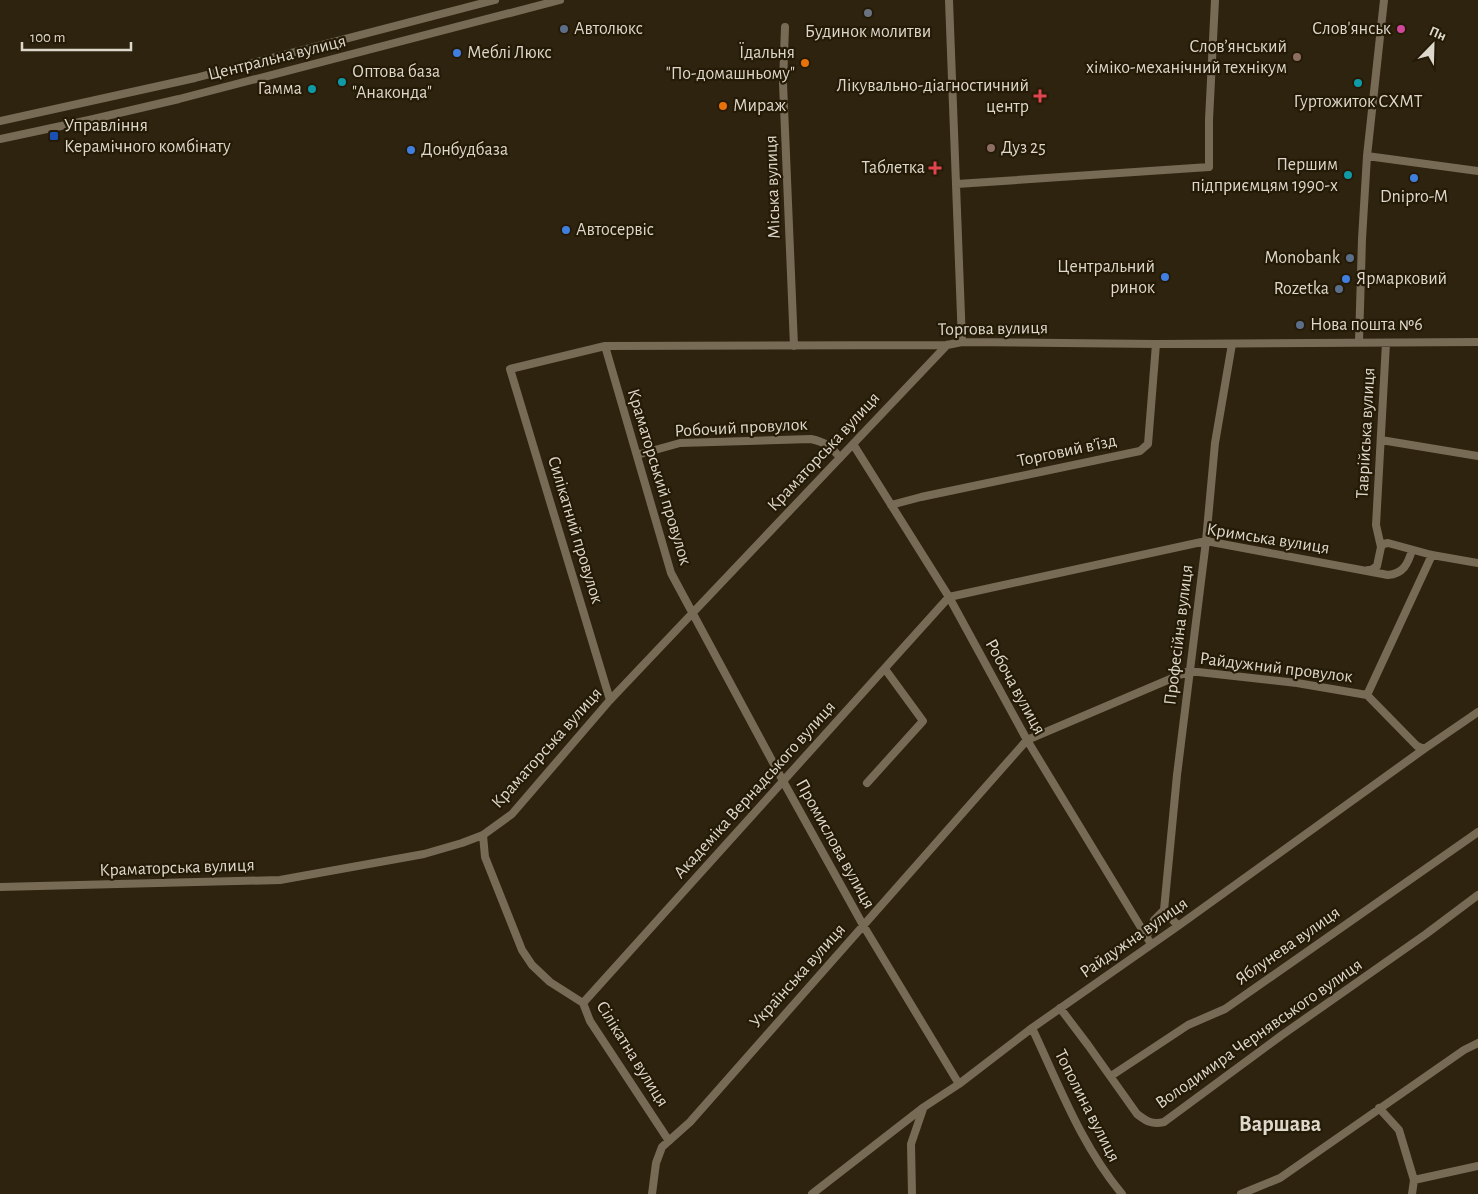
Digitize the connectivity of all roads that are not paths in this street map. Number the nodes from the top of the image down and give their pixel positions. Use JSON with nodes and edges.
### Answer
{"nodes":[{"id":1,"x":495,"y":0,"type":"edge"},
{"id":2,"x":560,"y":0,"type":"edge"},
{"id":3,"x":949,"y":0,"type":"edge"},
{"id":4,"x":1215,"y":0,"type":"edge"},
{"id":5,"x":1384,"y":0,"type":"edge"},
{"id":6,"x":785,"y":27,"type":"dead end"},
{"id":7,"x":0,"y":121,"type":"edge"},
{"id":8,"x":0,"y":139,"type":"edge"},
{"id":9,"x":1367,"y":156,"type":"junction"},
{"id":10,"x":1478,"y":171,"type":"edge"},
{"id":11,"x":957,"y":184,"type":"junction"},
{"id":12,"x":962,"y":342,"type":"junction"},
{"id":13,"x":1359,"y":342,"type":"junction"},
{"id":14,"x":1478,"y":342,"type":"edge"},
{"id":15,"x":1386,"y":343,"type":"junction"},
{"id":16,"x":1156,"y":344,"type":"junction"},
{"id":17,"x":1232,"y":344,"type":"junction"},
{"id":18,"x":946,"y":345,"type":"junction"},
{"id":19,"x":605,"y":346,"type":"junction"},
{"id":20,"x":794,"y":346,"type":"junction"},
{"id":21,"x":510,"y":369,"type":"joint"},
{"id":22,"x":1381,"y":440,"type":"junction"},
{"id":23,"x":853,"y":444,"type":"junction"},
{"id":24,"x":636,"y":455,"type":"junction"},
{"id":25,"x":1478,"y":456,"type":"edge"},
{"id":26,"x":840,"y":458,"type":"junction"},
{"id":27,"x":892,"y":505,"type":"junction"},
{"id":28,"x":1376,"y":525,"type":"junction"},
{"id":29,"x":1206,"y":541,"type":"junction"},
{"id":30,"x":1392,"y":544,"type":"junction"},
{"id":31,"x":1381,"y":547,"type":"junction"},
{"id":32,"x":1412,"y":550,"type":"junction"},
{"id":33,"x":1432,"y":555,"type":"junction"},
{"id":34,"x":1478,"y":563,"type":"edge"},
{"id":35,"x":1368,"y":570,"type":"junction"},
{"id":36,"x":949,"y":597,"type":"junction"},
{"id":37,"x":692,"y":614,"type":"junction"},
{"id":38,"x":885,"y":668,"type":"junction"},
{"id":39,"x":1189,"y":671,"type":"junction"},
{"id":40,"x":1367,"y":695,"type":"junction"},
{"id":41,"x":610,"y":700,"type":"junction"},
{"id":42,"x":1478,"y":712,"type":"edge"},
{"id":43,"x":1026,"y":740,"type":"junction"},
{"id":44,"x":1424,"y":749,"type":"junction"},
{"id":45,"x":783,"y":781,"type":"junction"},
{"id":46,"x":867,"y":784,"type":"dead end"},
{"id":47,"x":1478,"y":832,"type":"edge"},
{"id":48,"x":483,"y":835,"type":"junction"},
{"id":49,"x":0,"y":887,"type":"edge"},
{"id":50,"x":1478,"y":895,"type":"edge"},
{"id":51,"x":1164,"y":910,"type":"junction"},
{"id":52,"x":863,"y":924,"type":"junction"},
{"id":53,"x":1178,"y":926,"type":"junction"},
{"id":54,"x":1147,"y":936,"type":"junction"},
{"id":55,"x":1151,"y":944,"type":"junction"},
{"id":56,"x":583,"y":1003,"type":"junction"},
{"id":57,"x":1060,"y":1008,"type":"junction"},
{"id":58,"x":1032,"y":1028,"type":"junction"},
{"id":59,"x":1478,"y":1043,"type":"edge"},
{"id":60,"x":1111,"y":1076,"type":"junction"},
{"id":61,"x":959,"y":1084,"type":"junction"},
{"id":62,"x":924,"y":1107,"type":"junction"},
{"id":63,"x":1379,"y":1108,"type":"junction"},
{"id":64,"x":669,"y":1141,"type":"junction"},
{"id":65,"x":1478,"y":1166,"type":"edge"},
{"id":66,"x":1414,"y":1180,"type":"junction"},
{"id":67,"x":652,"y":1194,"type":"edge"},
{"id":68,"x":812,"y":1194,"type":"edge"},
{"id":69,"x":912,"y":1194,"type":"edge"},
{"id":70,"x":1122,"y":1194,"type":"edge"},
{"id":71,"x":1241,"y":1194,"type":"edge"},
{"id":72,"x":1412,"y":1194,"type":"edge"}],
"edges":[{"from":1,"to":7,"type":"street","name":"Центральна вулиця"},
{"from":2,"to":8,"type":"street","name":"Центральна вулиця"},
{"from":3,"to":11,"type":"street"},
{"from":4,"to":11,"type":"street"},
{"from":5,"to":9,"type":"street"},
{"from":6,"to":20,"type":"street","name":"Міська вулиця"},
{"from":9,"to":10,"type":"street"},
{"from":9,"to":13,"type":"street"},
{"from":11,"to":12,"type":"street"},
{"from":12,"to":16,"type":"street","name":"Торгова вулиця"},
{"from":12,"to":18,"type":"street","name":"Торгова вулиця"},
{"from":13,"to":15,"type":"street","name":"Торгова вулиця"},
{"from":13,"to":17,"type":"street","name":"Торгова вулиця"},
{"from":14,"to":15,"type":"street","name":"Торгова вулиця"},
{"from":15,"to":22,"type":"street","name":"Таврійська вулиця"},
{"from":16,"to":17,"type":"street","name":"Торгова вулиця"},
{"from":16,"to":27,"type":"street","name":"Торговий в’їзд"},
{"from":17,"to":29,"type":"street","name":"Професійна вулиця"},
{"from":18,"to":20,"type":"street","name":"Торгова вулиця"},
{"from":18,"to":23,"type":"street","name":"Краматорська вулиця"},
{"from":19,"to":20,"type":"street","name":"Торгова вулиця"},
{"from":19,"to":21,"type":"street","name":"Торгова вулиця"},
{"from":19,"to":24,"type":"street","name":"Краматорський провулок"},
{"from":21,"to":41,"type":"street","name":"Силікатний провулок"},
{"from":22,"to":25,"type":"street"},
{"from":22,"to":28,"type":"street","name":"Таврійська вулиця"},
{"from":23,"to":26,"type":"street","name":"Краматорська вулиця"},
{"from":23,"to":27,"type":"street","name":"Робоча вулиця"},
{"from":24,"to":26,"type":"street","name":"Робочий провулок"},
{"from":24,"to":37,"type":"street","name":"Краматорський провулок"},
{"from":26,"to":37,"type":"street","name":"Краматорська вулиця"},
{"from":27,"to":36,"type":"street","name":"Робоча вулиця"},
{"from":28,"to":30,"type":"street","name":"Таврійська вулиця"},
{"from":28,"to":31,"type":"street","name":"Таврійська вулиця"},
{"from":29,"to":35,"type":"street","name":"Кримська вулиця"},
{"from":29,"to":36,"type":"street","name":"Кримська вулиця"},
{"from":29,"to":39,"type":"street","name":"Професійна вулиця"},
{"from":30,"to":31,"type":"street"},
{"from":30,"to":32,"type":"street"},
{"from":31,"to":35,"type":"street"},
{"from":32,"to":33,"type":"street"},
{"from":32,"to":35,"type":"street","name":"Кримська вулиця"},
{"from":33,"to":34,"type":"street"},
{"from":33,"to":40,"type":"street"},
{"from":36,"to":38,"type":"street","name":"Академіка Вернадського вулиця"},
{"from":36,"to":43,"type":"street","name":"Робоча вулиця"},
{"from":37,"to":41,"type":"street","name":"Краматорська вулиця"},
{"from":37,"to":45,"type":"street","name":"Промислова вулиця"},
{"from":38,"to":45,"type":"street","name":"Академіка Вернадського вулиця"},
{"from":38,"to":46,"type":"street"},
{"from":39,"to":40,"type":"street","name":"Райдужний провулок"},
{"from":39,"to":43,"type":"street","name":"Райдужний провулок"},
{"from":39,"to":51,"type":"street","name":"Професійна вулиця"},
{"from":40,"to":44,"type":"street","name":"Райдужний провулок"},
{"from":41,"to":48,"type":"street","name":"Краматорська вулиця"},
{"from":42,"to":44,"type":"street","name":"Райдужна вулиця"},
{"from":43,"to":52,"type":"street","name":"Українська вулиця"},
{"from":43,"to":54,"type":"street","name":"Робоча вулиця"},
{"from":44,"to":53,"type":"street","name":"Райдужна вулиця"},
{"from":45,"to":52,"type":"street","name":"Промислова вулиця"},
{"from":45,"to":56,"type":"street","name":"Академіка Вернадського вулиця"},
{"from":47,"to":60,"type":"street","name":"Яблунева вулиця"},
{"from":48,"to":49,"type":"street","name":"Краматорська вулиця"},
{"from":48,"to":56,"type":"street","name":"Сілікатна вулиця"},
{"from":50,"to":60,"type":"street","name":"Володимира Чернявського вулиця"},
{"from":51,"to":53,"type":"street"},
{"from":51,"to":54,"type":"street"},
{"from":52,"to":61,"type":"street","name":"Промислова вулиця"},
{"from":52,"to":64,"type":"street","name":"Українська вулиця"},
{"from":53,"to":55,"type":"street","name":"Райдужна вулиця"},
{"from":54,"to":55,"type":"street","name":"Робоча вулиця"},
{"from":55,"to":57,"type":"street","name":"Райдужна вулиця"},
{"from":56,"to":64,"type":"street","name":"Сілікатна вулиця"},
{"from":57,"to":58,"type":"street","name":"Райдужна вулиця"},
{"from":57,"to":60,"type":"street","name":"Володимира Чернявського вулиця"},
{"from":58,"to":61,"type":"street","name":"Райдужна вулиця"},
{"from":58,"to":70,"type":"street","name":"Тополина вулиця"},
{"from":59,"to":63,"type":"street"},
{"from":61,"to":62,"type":"street","name":"Райдужна вулиця"},
{"from":62,"to":68,"type":"street","name":"Райдужна вулиця"},
{"from":62,"to":69,"type":"street"},
{"from":63,"to":66,"type":"street"},
{"from":63,"to":71,"type":"street"},
{"from":64,"to":67,"type":"street","name":"Українська вулиця"},
{"from":65,"to":66,"type":"street"},
{"from":66,"to":72,"type":"street"}]}
